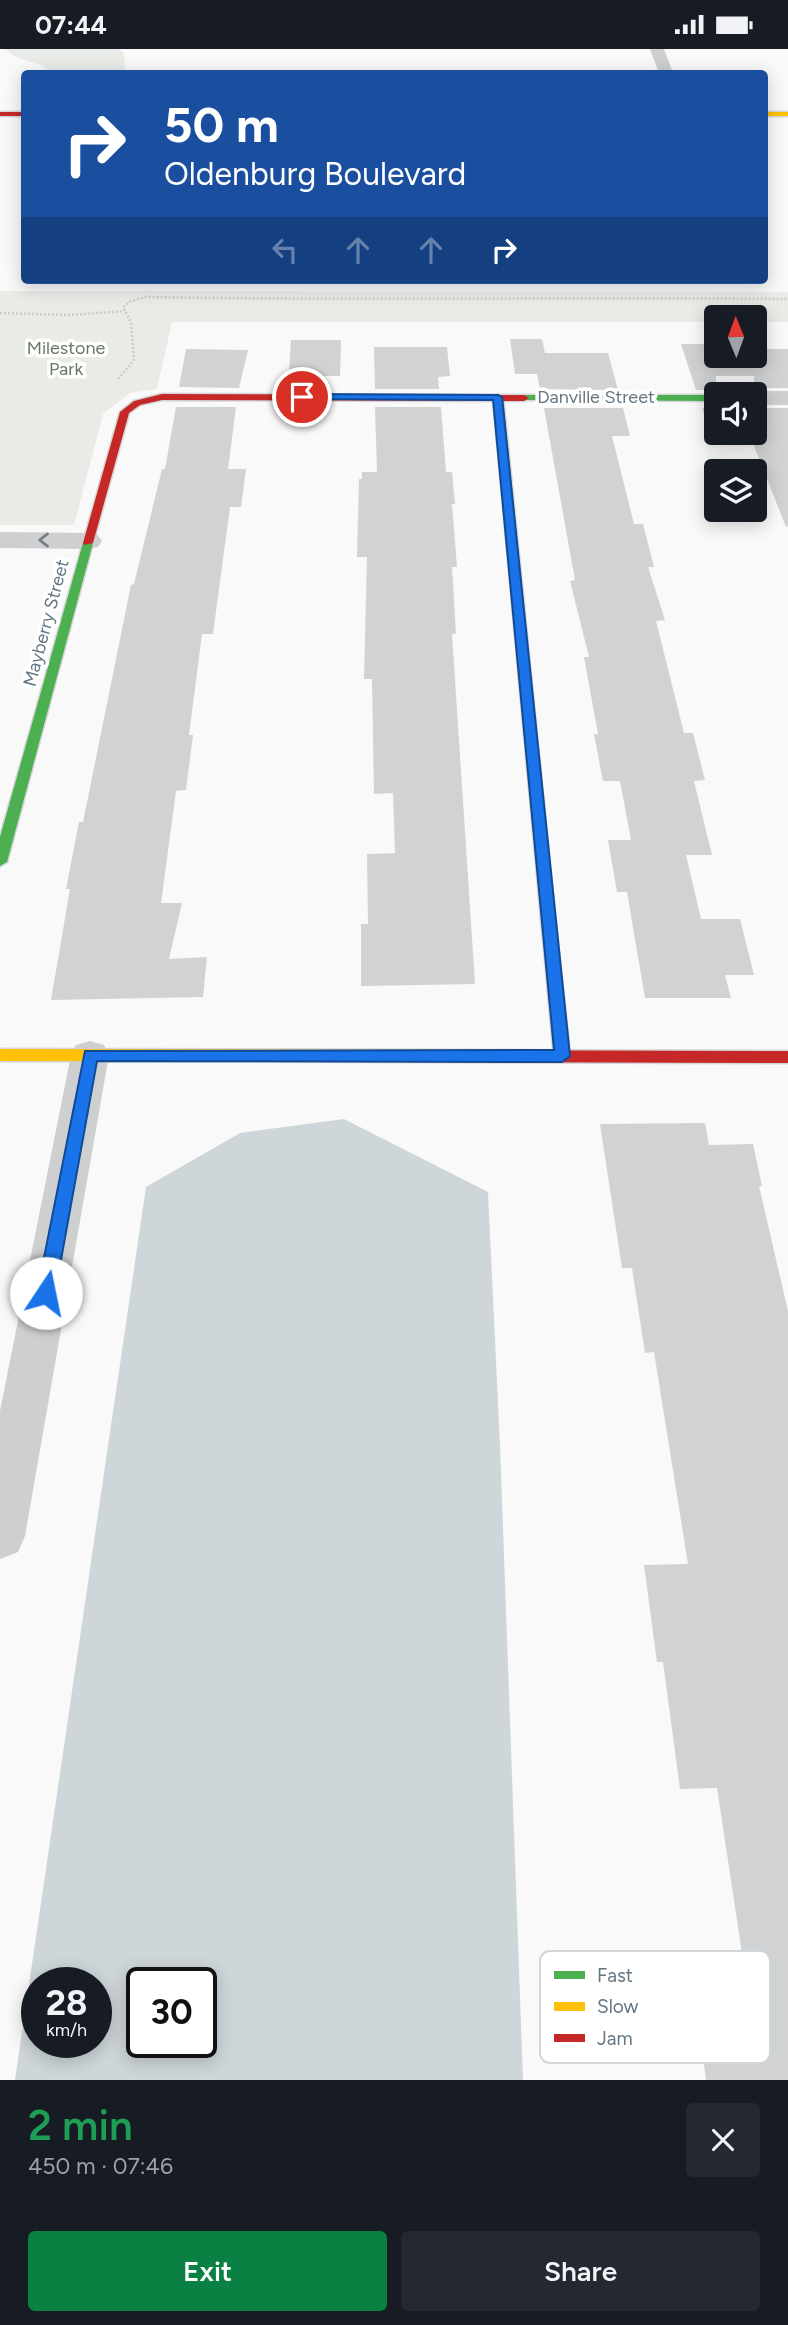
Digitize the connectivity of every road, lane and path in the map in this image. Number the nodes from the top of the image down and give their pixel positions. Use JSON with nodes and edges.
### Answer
{"nodes":[{"id":1,"x":657,"y":49,"type":"edge"},
{"id":2,"x":665,"y":70,"type":"edge"},
{"id":3,"x":0,"y":114,"type":"edge"},
{"id":4,"x":21,"y":114,"type":"edge"},
{"id":5,"x":768,"y":114,"type":"edge"},
{"id":6,"x":788,"y":114,"type":"edge"},
{"id":7,"x":788,"y":299,"type":"edge"},
{"id":8,"x":125,"y":311,"type":"junction"},
{"id":9,"x":0,"y":313,"type":"edge"},
{"id":10,"x":111,"y":385,"type":"dead end"},
{"id":11,"x":498,"y":397,"type":"junction"},
{"id":12,"x":704,"y":398,"type":"edge"},
{"id":13,"x":767,"y":398,"type":"edge"},
{"id":14,"x":788,"y":398,"type":"edge"},
{"id":15,"x":140,"y":401,"type":"joint"},
{"id":16,"x":0,"y":540,"type":"edge"},
{"id":17,"x":86,"y":550,"type":"junction"},
{"id":18,"x":0,"y":560,"type":"edge"},
{"id":19,"x":0,"y":862,"type":"edge"},
{"id":20,"x":0,"y":1055,"type":"edge"},
{"id":21,"x":90,"y":1055,"type":"junction"},
{"id":22,"x":562,"y":1056,"type":"junction"},
{"id":23,"x":788,"y":1057,"type":"edge"},
{"id":24,"x":0,"y":1536,"type":"edge"}],
"edges":[{"from":1,"to":2,"type":"street"},
{"from":3,"to":4,"type":"street"},
{"from":5,"to":6,"type":"street"},
{"from":7,"to":8,"type":"path"},
{"from":8,"to":9,"type":"path"},
{"from":8,"to":10,"type":"path"},
{"from":11,"to":12,"type":"street","name":"Danville Street"},
{"from":11,"to":15,"type":"street","name":"Danville Street"},
{"from":11,"to":22,"type":"street"},
{"from":13,"to":14,"type":"street"},
{"from":15,"to":17,"type":"street","name":"Mayberry Street"},
{"from":17,"to":16,"type":"street","one_way":true},
{"from":17,"to":18,"type":"street"},
{"from":17,"to":19,"type":"street","name":"Mayberry Street"},
{"from":20,"to":21,"type":"street"},
{"from":21,"to":22,"type":"street"},
{"from":21,"to":24,"type":"street"},
{"from":22,"to":23,"type":"street"}]}
